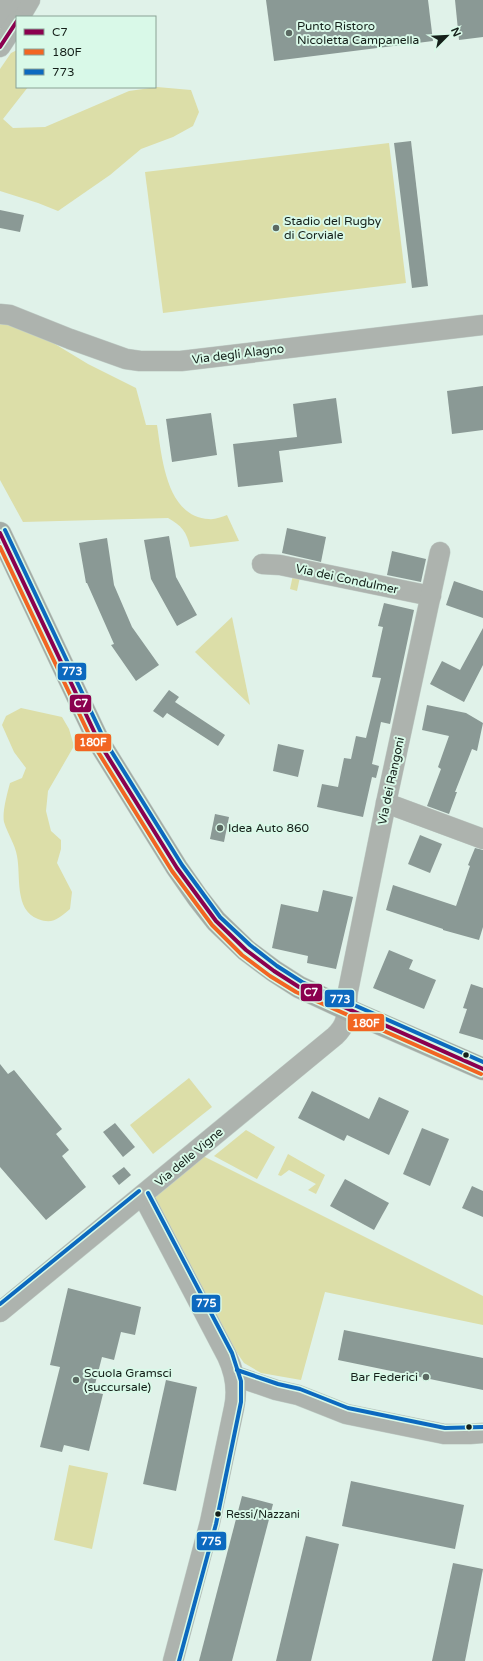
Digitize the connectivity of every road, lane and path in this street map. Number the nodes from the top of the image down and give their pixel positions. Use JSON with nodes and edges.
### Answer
{"nodes":[{"id":1,"x":11,"y":0,"type":"edge"},
{"id":2,"x":30,"y":0,"type":"edge"},
{"id":3,"x":21,"y":16,"type":"edge"},
{"id":4,"x":0,"y":18,"type":"edge"},
{"id":5,"x":16,"y":23,"type":"edge"},
{"id":6,"x":0,"y":47,"type":"edge"},
{"id":7,"x":0,"y":314,"type":"edge"},
{"id":8,"x":483,"y":325,"type":"edge"},
{"id":9,"x":0,"y":533,"type":"edge"},
{"id":10,"x":440,"y":552,"type":"dead end"},
{"id":11,"x":262,"y":564,"type":"dead end"},
{"id":12,"x":431,"y":596,"type":"junction"},
{"id":13,"x":386,"y":803,"type":"junction"},
{"id":14,"x":483,"y":839,"type":"edge"},
{"id":15,"x":348,"y":1010,"type":"junction"},
{"id":16,"x":483,"y":1069,"type":"edge"},
{"id":17,"x":143,"y":1196,"type":"junction"},
{"id":18,"x":0,"y":1312,"type":"edge"},
{"id":19,"x":235,"y":1376,"type":"junction"},
{"id":20,"x":483,"y":1433,"type":"edge"},
{"id":21,"x":173,"y":1661,"type":"edge"}],
"edges":[{"from":1,"to":4,"type":"street"},
{"from":2,"to":3,"type":"street"},
{"from":5,"to":6,"type":"street"},
{"from":7,"to":8,"type":"street","name":"Via degli Alagno"},
{"from":9,"to":15,"type":"main road"},
{"from":10,"to":12,"type":"street","name":"Via dei Rangoni"},
{"from":11,"to":12,"type":"street","name":"Via dei Condulmer"},
{"from":12,"to":13,"type":"street","name":"Via dei Rangoni"},
{"from":13,"to":14,"type":"street"},
{"from":13,"to":15,"type":"street","name":"Via dei Rangoni"},
{"from":15,"to":16,"type":"main road"},
{"from":15,"to":17,"type":"street","name":"Via delle Vigne"},
{"from":17,"to":18,"type":"street","name":"Via delle Vigne"},
{"from":17,"to":19,"type":"street"},
{"from":19,"to":20,"type":"street"},
{"from":19,"to":21,"type":"street"}]}
